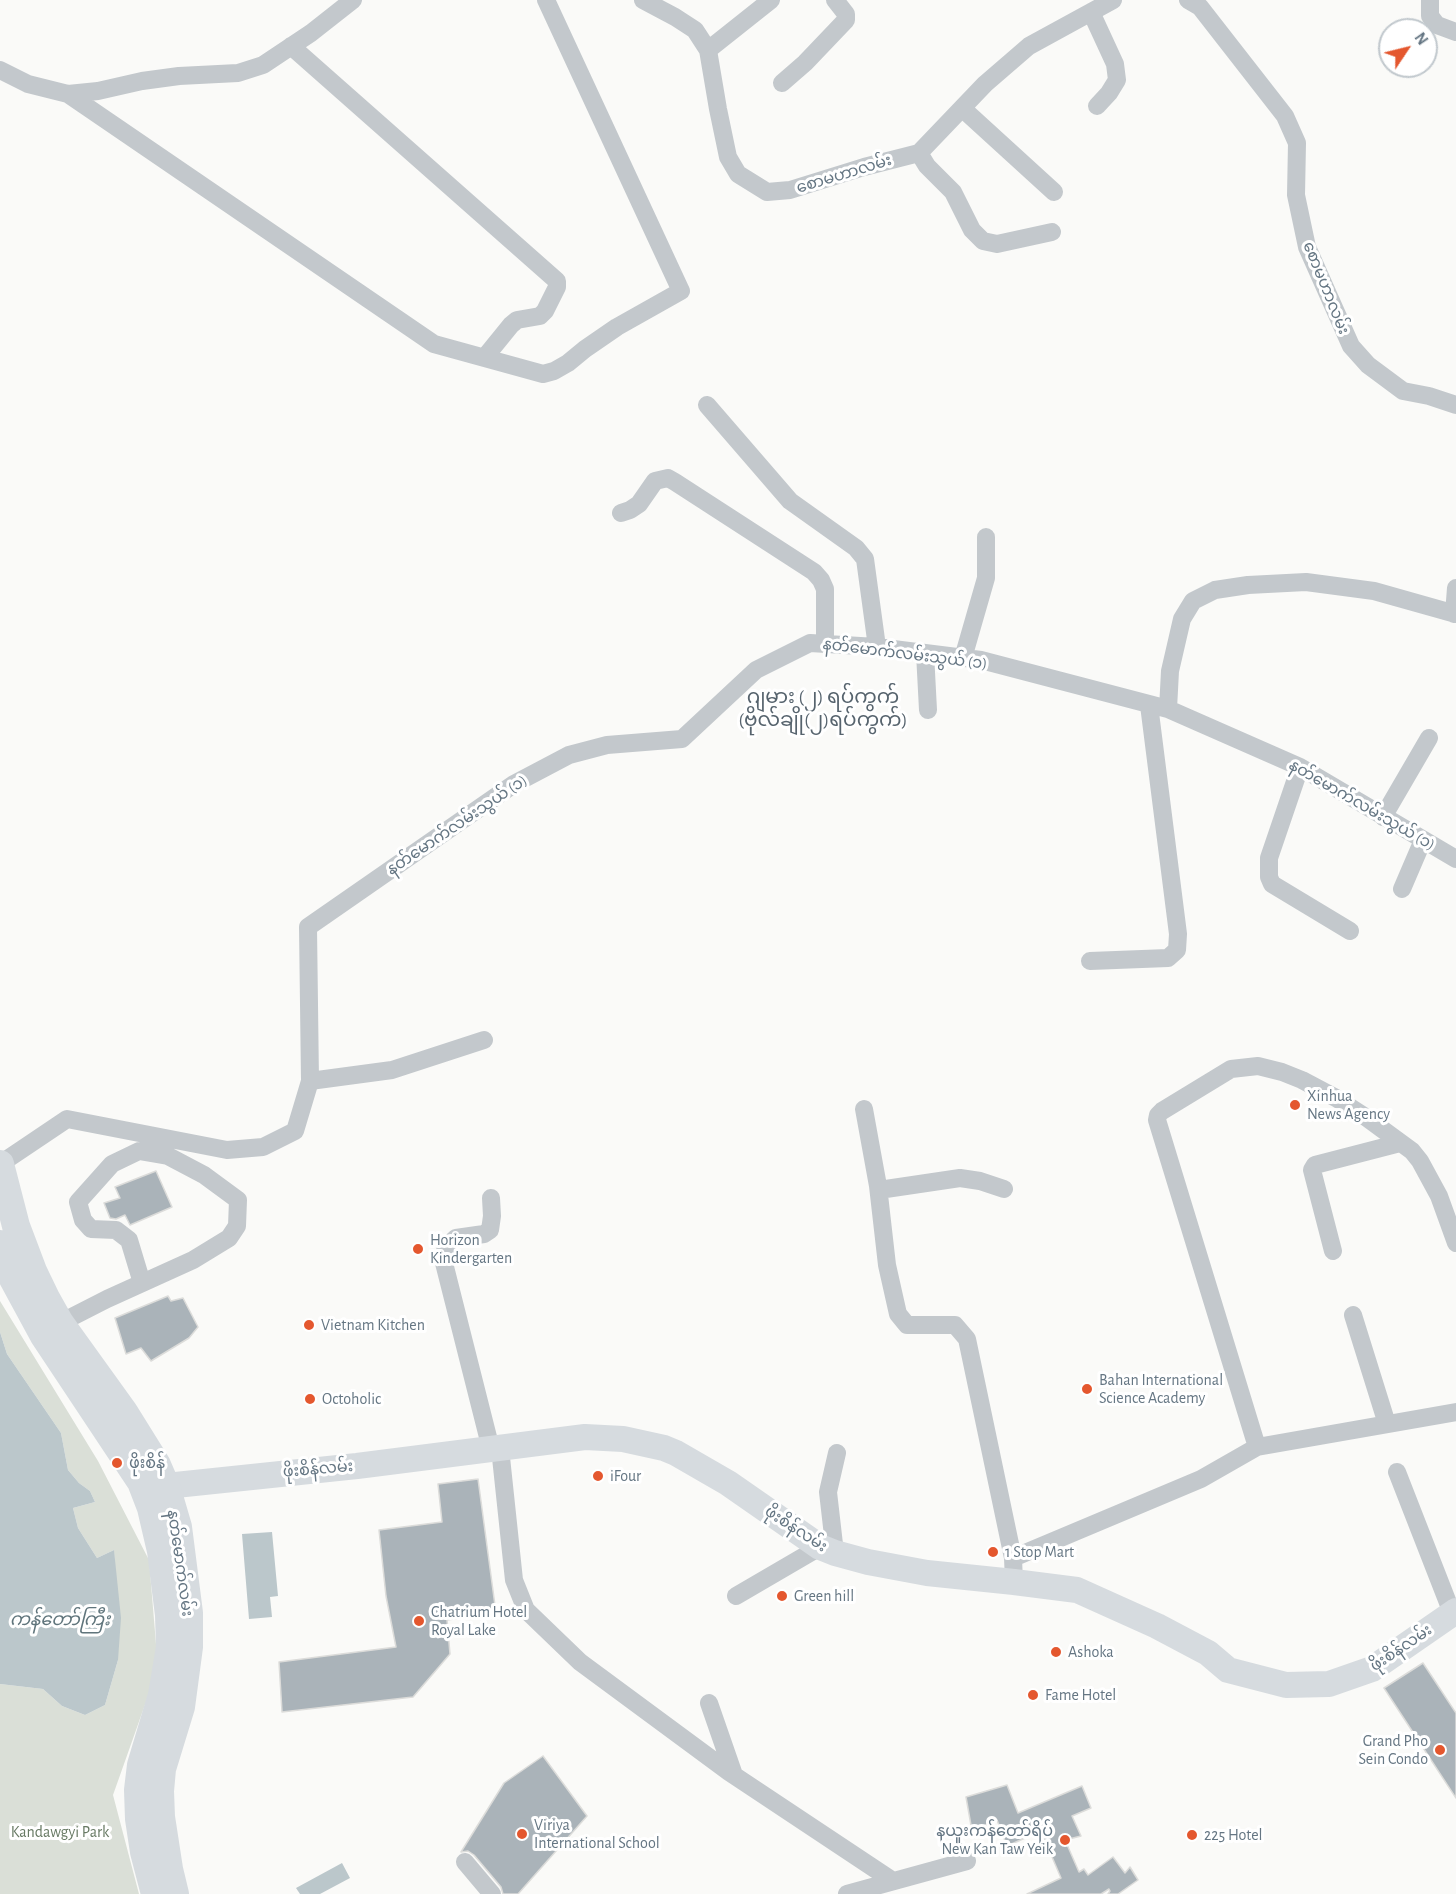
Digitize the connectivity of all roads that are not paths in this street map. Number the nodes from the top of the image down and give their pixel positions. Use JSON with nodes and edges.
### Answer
{"nodes":[{"id":1,"x":353,"y":0,"type":"edge"},
{"id":2,"x":546,"y":0,"type":"edge"},
{"id":3,"x":643,"y":0,"type":"edge"},
{"id":4,"x":771,"y":0,"type":"edge"},
{"id":5,"x":835,"y":0,"type":"edge"},
{"id":6,"x":1113,"y":0,"type":"edge"},
{"id":7,"x":1188,"y":0,"type":"edge"},
{"id":8,"x":1430,"y":0,"type":"edge"},
{"id":9,"x":669,"y":6,"type":"edge"},
{"id":10,"x":1091,"y":12,"type":"junction"},
{"id":11,"x":1456,"y":32,"type":"edge"},
{"id":12,"x":291,"y":46,"type":"junction"},
{"id":13,"x":708,"y":50,"type":"junction"},
{"id":14,"x":0,"y":70,"type":"edge"},
{"id":15,"x":782,"y":83,"type":"dead end"},
{"id":16,"x":68,"y":94,"type":"junction"},
{"id":17,"x":1097,"y":106,"type":"dead end"},
{"id":18,"x":963,"y":109,"type":"junction"},
{"id":19,"x":919,"y":153,"type":"junction"},
{"id":20,"x":1054,"y":192,"type":"dead end"},
{"id":21,"x":1052,"y":232,"type":"dead end"},
{"id":22,"x":485,"y":357,"type":"junction"},
{"id":23,"x":706,"y":405,"type":"dead end"},
{"id":24,"x":1456,"y":405,"type":"edge"},
{"id":25,"x":621,"y":513,"type":"dead end"},
{"id":26,"x":986,"y":537,"type":"dead end"},
{"id":27,"x":1456,"y":588,"type":"edge"},
{"id":28,"x":1455,"y":614,"type":"edge"},
{"id":29,"x":825,"y":644,"type":"junction"},
{"id":30,"x":877,"y":647,"type":"junction"},
{"id":31,"x":925,"y":653,"type":"junction"},
{"id":32,"x":963,"y":658,"type":"junction"},
{"id":33,"x":1149,"y":705,"type":"junction"},
{"id":34,"x":928,"y":710,"type":"dead end"},
{"id":35,"x":1168,"y":710,"type":"junction"},
{"id":36,"x":1429,"y":738,"type":"dead end"},
{"id":37,"x":1300,"y":767,"type":"junction"},
{"id":38,"x":1383,"y":817,"type":"junction"},
{"id":39,"x":1423,"y":840,"type":"junction"},
{"id":40,"x":1456,"y":859,"type":"edge"},
{"id":41,"x":1402,"y":889,"type":"dead end"},
{"id":42,"x":1350,"y":931,"type":"dead end"},
{"id":43,"x":1090,"y":961,"type":"dead end"},
{"id":44,"x":484,"y":1040,"type":"dead end"},
{"id":45,"x":309,"y":1081,"type":"junction"},
{"id":46,"x":864,"y":1109,"type":"dead end"},
{"id":47,"x":1400,"y":1143,"type":"junction"},
{"id":48,"x":0,"y":1164,"type":"edge"},
{"id":49,"x":1004,"y":1189,"type":"dead end"},
{"id":50,"x":879,"y":1190,"type":"junction"},
{"id":51,"x":491,"y":1198,"type":"dead end"},
{"id":52,"x":1456,"y":1243,"type":"edge"},
{"id":53,"x":0,"y":1244,"type":"edge"},
{"id":54,"x":1333,"y":1251,"type":"dead end"},
{"id":55,"x":142,"y":1283,"type":"junction"},
{"id":56,"x":1353,"y":1315,"type":"dead end"},
{"id":57,"x":52,"y":1330,"type":"junction"},
{"id":58,"x":1456,"y":1412,"type":"edge"},
{"id":59,"x":1387,"y":1424,"type":"junction"},
{"id":60,"x":1257,"y":1447,"type":"junction"},
{"id":61,"x":496,"y":1449,"type":"junction"},
{"id":62,"x":837,"y":1453,"type":"dead end"},
{"id":63,"x":1397,"y":1472,"type":"dead end"},
{"id":64,"x":156,"y":1489,"type":"junction"},
{"id":65,"x":828,"y":1550,"type":"junction"},
{"id":66,"x":1014,"y":1570,"type":"junction"},
{"id":67,"x":736,"y":1596,"type":"dead end"},
{"id":68,"x":1454,"y":1612,"type":"edge"},
{"id":69,"x":179,"y":1614,"type":"junction"},
{"id":70,"x":709,"y":1703,"type":"dead end"},
{"id":71,"x":734,"y":1775,"type":"junction"},
{"id":72,"x":967,"y":1861,"type":"dead end"},
{"id":73,"x":465,"y":1862,"type":"dead end"},
{"id":74,"x":893,"y":1881,"type":"junction"},
{"id":75,"x":155,"y":1894,"type":"edge"},
{"id":76,"x":175,"y":1894,"type":"edge"},
{"id":77,"x":492,"y":1894,"type":"edge"},
{"id":78,"x":847,"y":1894,"type":"edge"}],
"edges":[{"from":1,"to":12,"type":"street"},
{"from":2,"to":22,"type":"street"},
{"from":3,"to":9,"type":"street","name":"စောမဟာလမ်း"},
{"from":4,"to":13,"type":"street"},
{"from":5,"to":15,"type":"street"},
{"from":6,"to":10,"type":"street"},
{"from":7,"to":24,"type":"street","name":"စောမဟာလမ်း"},
{"from":8,"to":11,"type":"street"},
{"from":9,"to":13,"type":"street","name":"စောမဟာလမ်း"},
{"from":10,"to":17,"type":"street"},
{"from":10,"to":18,"type":"street"},
{"from":12,"to":16,"type":"street"},
{"from":12,"to":22,"type":"street"},
{"from":13,"to":19,"type":"street","name":"စောမဟာလမ်း"},
{"from":14,"to":16,"type":"street"},
{"from":16,"to":22,"type":"street"},
{"from":18,"to":19,"type":"street"},
{"from":18,"to":20,"type":"street"},
{"from":19,"to":21,"type":"street"},
{"from":23,"to":30,"type":"street"},
{"from":25,"to":29,"type":"street"},
{"from":26,"to":32,"type":"street"},
{"from":27,"to":28,"type":"street"},
{"from":28,"to":35,"type":"street"},
{"from":29,"to":30,"type":"street","name":"နတ်မောက်လမ်းသွယ် (၁)"},
{"from":29,"to":45,"type":"street","name":"နတ်မောက်လမ်းသွယ် (၁)"},
{"from":30,"to":31,"type":"street","name":"နတ်မောက်လမ်းသွယ် (၁)"},
{"from":31,"to":32,"type":"street","name":"နတ်မောက်လမ်းသွယ် (၁)"},
{"from":31,"to":34,"type":"street"},
{"from":32,"to":33,"type":"street","name":"နတ်မောက်လမ်းသွယ် (၁)"},
{"from":33,"to":35,"type":"street","name":"နတ်မောက်လမ်းသွယ် (၁)"},
{"from":33,"to":43,"type":"street"},
{"from":35,"to":37,"type":"street","name":"နတ်မောက်လမ်းသွယ် (၁)"},
{"from":36,"to":38,"type":"street"},
{"from":37,"to":38,"type":"street","name":"နတ်မောက်လမ်းသွယ် (၁)"},
{"from":37,"to":42,"type":"street"},
{"from":38,"to":39,"type":"street","name":"နတ်မောက်လမ်းသွယ် (၁)"},
{"from":39,"to":40,"type":"street","name":"နတ်မောက်လမ်းသွယ် (၁)"},
{"from":39,"to":41,"type":"street"},
{"from":44,"to":45,"type":"street"},
{"from":45,"to":48,"type":"street","name":"နတ်မောက်လမ်းသွယ် (၁)"},
{"from":46,"to":50,"type":"street"},
{"from":47,"to":52,"type":"street"},
{"from":47,"to":54,"type":"street"},
{"from":47,"to":60,"type":"street"},
{"from":48,"to":57,"type":"main road","name":"နတ်မောက်လမ်း"},
{"from":49,"to":50,"type":"street"},
{"from":50,"to":66,"type":"street"},
{"from":51,"to":61,"type":"street"},
{"from":53,"to":57,"type":"main road","name":"နတ်မောက်လမ်း"},
{"from":55,"to":55,"type":"street"},
{"from":55,"to":57,"type":"street"},
{"from":56,"to":59,"type":"street"},
{"from":57,"to":64,"type":"main road","name":"နတ်မောက်လမ်း"},
{"from":58,"to":59,"type":"street"},
{"from":59,"to":60,"type":"street"},
{"from":60,"to":66,"type":"street"},
{"from":61,"to":64,"type":"main road","name":"ဖိုးစိန်လမ်း"},
{"from":61,"to":65,"type":"main road","name":"ဖိုးစိန်လမ်း"},
{"from":61,"to":71,"type":"street"},
{"from":62,"to":65,"type":"street"},
{"from":63,"to":68,"type":"street"},
{"from":64,"to":69,"type":"main road","name":"နတ်မောက်လမ်း"},
{"from":65,"to":66,"type":"main road","name":"ဖိုးစိန်လမ်း"},
{"from":65,"to":67,"type":"street"},
{"from":66,"to":68,"type":"main road","name":"ဖိုးစိန်လမ်း"},
{"from":69,"to":75,"type":"main road","name":"နတ်မောက်လမ်း"},
{"from":69,"to":76,"type":"main road","name":"နတ်မောက်လမ်း"},
{"from":70,"to":71,"type":"street"},
{"from":71,"to":74,"type":"street"},
{"from":72,"to":74,"type":"street"},
{"from":73,"to":77,"type":"street"},
{"from":74,"to":78,"type":"street"}]}
